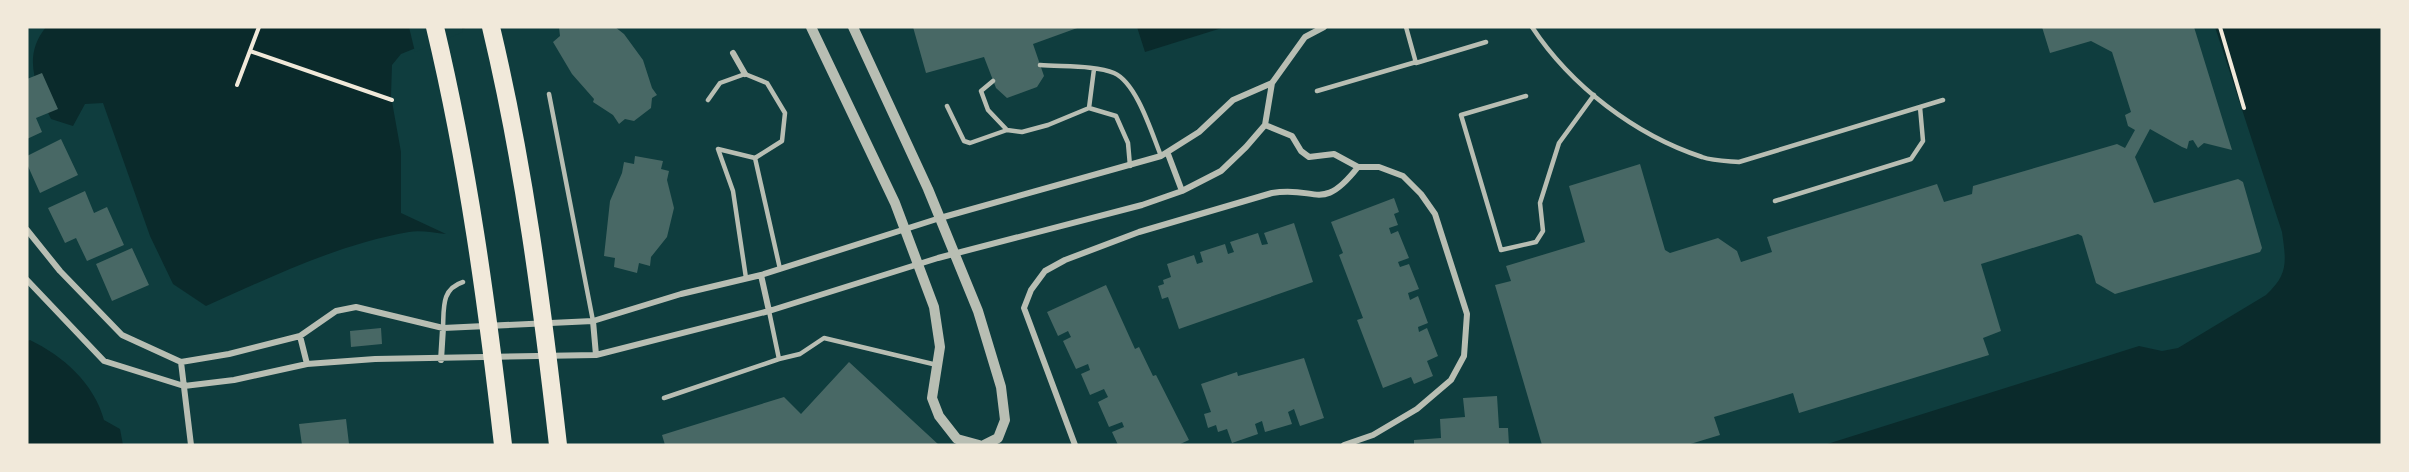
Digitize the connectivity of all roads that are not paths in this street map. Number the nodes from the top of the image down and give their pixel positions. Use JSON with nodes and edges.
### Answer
{"nodes":[{"id":1,"x":435,"y":27,"type":"edge"},
{"id":2,"x":491,"y":27,"type":"edge"},
{"id":3,"x":811,"y":27,"type":"edge"},
{"id":4,"x":853,"y":27,"type":"edge"},
{"id":5,"x":1324,"y":27,"type":"edge"},
{"id":6,"x":1406,"y":27,"type":"edge"},
{"id":7,"x":1532,"y":27,"type":"edge"},
{"id":8,"x":1486,"y":42,"type":"dead end"},
{"id":9,"x":733,"y":53,"type":"dead end"},
{"id":10,"x":1416,"y":62,"type":"junction"},
{"id":11,"x":1040,"y":65,"type":"dead end"},
{"id":12,"x":1094,"y":69,"type":"junction"},
{"id":13,"x":745,"y":74,"type":"junction"},
{"id":14,"x":993,"y":81,"type":"dead end"},
{"id":15,"x":1272,"y":83,"type":"junction"},
{"id":16,"x":1317,"y":91,"type":"dead end"},
{"id":17,"x":549,"y":94,"type":"dead end"},
{"id":18,"x":1594,"y":95,"type":"junction"},
{"id":19,"x":1526,"y":96,"type":"dead end"},
{"id":20,"x":708,"y":100,"type":"dead end"},
{"id":21,"x":1943,"y":100,"type":"dead end"},
{"id":22,"x":947,"y":106,"type":"dead end"},
{"id":23,"x":1920,"y":107,"type":"junction"},
{"id":24,"x":1089,"y":108,"type":"junction"},
{"id":25,"x":1265,"y":125,"type":"junction"},
{"id":26,"x":1006,"y":130,"type":"junction"},
{"id":27,"x":1164,"y":155,"type":"junction"},
{"id":28,"x":755,"y":158,"type":"junction"},
{"id":29,"x":1130,"y":166,"type":"junction"},
{"id":30,"x":1358,"y":167,"type":"junction"},
{"id":31,"x":1182,"y":191,"type":"junction"},
{"id":32,"x":1775,"y":201,"type":"dead end"},
{"id":33,"x":940,"y":218,"type":"junction"},
{"id":34,"x":906,"y":229,"type":"junction"},
{"id":35,"x":27,"y":230,"type":"edge"},
{"id":36,"x":954,"y":254,"type":"junction"},
{"id":37,"x":918,"y":264,"type":"junction"},
{"id":38,"x":780,"y":269,"type":"junction"},
{"id":39,"x":761,"y":275,"type":"junction"},
{"id":40,"x":746,"y":278,"type":"junction"},
{"id":41,"x":27,"y":280,"type":"edge"},
{"id":42,"x":463,"y":282,"type":"dead end"},
{"id":43,"x":769,"y":311,"type":"junction"},
{"id":44,"x":593,"y":321,"type":"junction"},
{"id":45,"x":443,"y":328,"type":"junction"},
{"id":46,"x":300,"y":336,"type":"junction"},
{"id":47,"x":596,"y":355,"type":"junction"},
{"id":48,"x":779,"y":359,"type":"junction"},
{"id":49,"x":441,"y":360,"type":"junction"},
{"id":50,"x":181,"y":362,"type":"junction"},
{"id":51,"x":307,"y":364,"type":"junction"},
{"id":52,"x":938,"y":365,"type":"junction"},
{"id":53,"x":184,"y":386,"type":"junction"},
{"id":54,"x":664,"y":398,"type":"dead end"},
{"id":55,"x":190,"y":445,"type":"edge"},
{"id":56,"x":503,"y":445,"type":"edge"},
{"id":57,"x":558,"y":445,"type":"edge"},
{"id":58,"x":979,"y":445,"type":"edge"},
{"id":59,"x":984,"y":445,"type":"edge"},
{"id":60,"x":1075,"y":445,"type":"edge"},
{"id":61,"x":1344,"y":445,"type":"edge"}],
"edges":[{"from":1,"to":56,"type":"highway"},
{"from":2,"to":57,"type":"highway"},
{"from":3,"to":34,"type":"street"},
{"from":4,"to":33,"type":"street"},
{"from":5,"to":15,"type":"street"},
{"from":6,"to":10,"type":"lane"},
{"from":7,"to":18,"type":"lane"},
{"from":8,"to":10,"type":"lane"},
{"from":9,"to":13,"type":"street"},
{"from":10,"to":16,"type":"lane"},
{"from":11,"to":12,"type":"lane"},
{"from":12,"to":24,"type":"lane"},
{"from":12,"to":27,"type":"lane"},
{"from":13,"to":20,"type":"lane"},
{"from":13,"to":28,"type":"lane"},
{"from":14,"to":26,"type":"lane"},
{"from":15,"to":25,"type":"street"},
{"from":15,"to":27,"type":"street"},
{"from":17,"to":44,"type":"lane"},
{"from":18,"to":19,"type":"lane"},
{"from":18,"to":23,"type":"lane"},
{"from":21,"to":23,"type":"lane"},
{"from":22,"to":26,"type":"lane"},
{"from":23,"to":32,"type":"lane"},
{"from":24,"to":26,"type":"lane"},
{"from":24,"to":29,"type":"lane"},
{"from":25,"to":30,"type":"street"},
{"from":25,"to":31,"type":"street"},
{"from":27,"to":29,"type":"street"},
{"from":27,"to":31,"type":"street"},
{"from":28,"to":38,"type":"lane"},
{"from":28,"to":40,"type":"lane"},
{"from":29,"to":33,"type":"street"},
{"from":30,"to":60,"type":"street"},
{"from":30,"to":61,"type":"street"},
{"from":31,"to":36,"type":"street"},
{"from":33,"to":34,"type":"street"},
{"from":33,"to":36,"type":"street"},
{"from":34,"to":37,"type":"street"},
{"from":34,"to":38,"type":"street"},
{"from":35,"to":50,"type":"street"},
{"from":36,"to":37,"type":"street"},
{"from":36,"to":59,"type":"street"},
{"from":37,"to":43,"type":"street"},
{"from":37,"to":52,"type":"street"},
{"from":38,"to":39,"type":"street"},
{"from":39,"to":40,"type":"street"},
{"from":39,"to":43,"type":"street"},
{"from":40,"to":44,"type":"street"},
{"from":41,"to":53,"type":"street"},
{"from":42,"to":45,"type":"lane"},
{"from":43,"to":47,"type":"street"},
{"from":43,"to":48,"type":"lane"},
{"from":44,"to":45,"type":"street"},
{"from":44,"to":47,"type":"street"},
{"from":45,"to":46,"type":"street"},
{"from":45,"to":49,"type":"street"},
{"from":46,"to":50,"type":"street"},
{"from":46,"to":51,"type":"street"},
{"from":47,"to":49,"type":"street"},
{"from":48,"to":52,"type":"lane"},
{"from":48,"to":54,"type":"lane"},
{"from":49,"to":51,"type":"street"},
{"from":50,"to":53,"type":"street"},
{"from":51,"to":53,"type":"street"},
{"from":52,"to":58,"type":"street"},
{"from":53,"to":55,"type":"street"}]}
